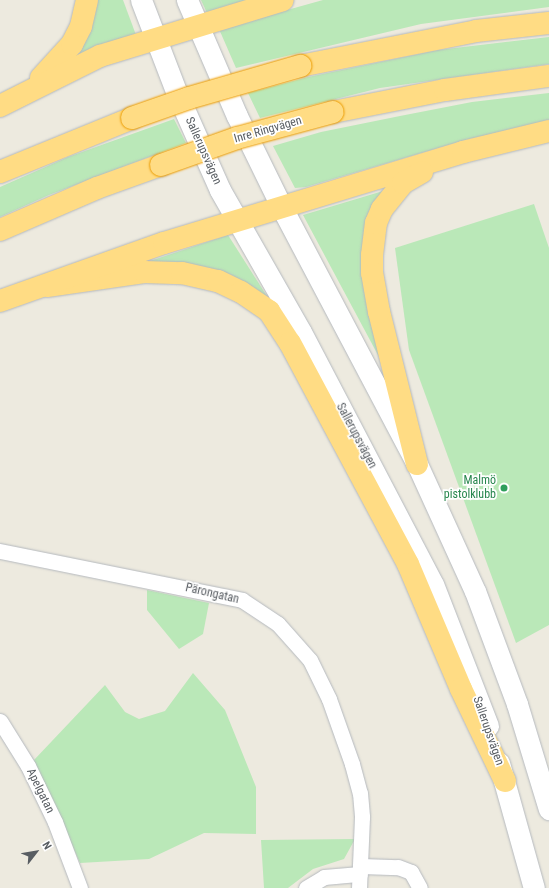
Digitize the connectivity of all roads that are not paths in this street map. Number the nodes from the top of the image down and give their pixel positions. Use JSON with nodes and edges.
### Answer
{"nodes":[{"id":1,"x":87,"y":0,"type":"edge"},
{"id":2,"x":141,"y":0,"type":"edge"},
{"id":3,"x":187,"y":0,"type":"edge"},
{"id":4,"x":283,"y":0,"type":"edge"},
{"id":5,"x":549,"y":23,"type":"edge"},
{"id":6,"x":197,"y":25,"type":"junction"},
{"id":7,"x":154,"y":37,"type":"junction"},
{"id":8,"x":549,"y":76,"type":"edge"},
{"id":9,"x":0,"y":106,"type":"edge"},
{"id":10,"x":549,"y":130,"type":"edge"},
{"id":11,"x":463,"y":152,"type":"junction"},
{"id":12,"x":0,"y":172,"type":"edge"},
{"id":13,"x":282,"y":208,"type":"junction"},
{"id":14,"x":236,"y":222,"type":"junction"},
{"id":15,"x":0,"y":230,"type":"edge"},
{"id":16,"x":47,"y":286,"type":"junction"},
{"id":17,"x":0,"y":301,"type":"edge"},
{"id":18,"x":417,"y":464,"type":"junction"},
{"id":19,"x":0,"y":551,"type":"edge"},
{"id":20,"x":0,"y":721,"type":"edge"},
{"id":21,"x":505,"y":781,"type":"junction"},
{"id":22,"x":549,"y":808,"type":"edge"},
{"id":23,"x":360,"y":876,"type":"edge"},
{"id":24,"x":80,"y":888,"type":"edge"},
{"id":25,"x":306,"y":888,"type":"edge"},
{"id":26,"x":420,"y":888,"type":"edge"},
{"id":27,"x":534,"y":888,"type":"edge"}],
"edges":[{"from":1,"to":9,"type":"highway"},
{"from":2,"to":7,"type":"main road","name":"Sallerupsvägen"},
{"from":3,"to":6,"type":"main road"},
{"from":4,"to":6,"type":"highway"},
{"from":5,"to":12,"type":"highway","bridge":true},
{"from":6,"to":7,"type":"highway"},
{"from":6,"to":13,"type":"main road"},
{"from":7,"to":9,"type":"highway"},
{"from":7,"to":14,"type":"main road","name":"Sallerupsvägen"},
{"from":8,"to":15,"type":"highway","name":"Inre Ringvägen","bridge":true},
{"from":10,"to":11,"type":"highway"},
{"from":11,"to":13,"type":"highway"},
{"from":11,"to":18,"type":"highway"},
{"from":13,"to":14,"type":"highway"},
{"from":13,"to":18,"type":"main road"},
{"from":14,"to":16,"type":"highway"},
{"from":14,"to":21,"type":"main road","name":"Sallerupsvägen"},
{"from":16,"to":17,"type":"highway"},
{"from":16,"to":21,"type":"highway"},
{"from":18,"to":22,"type":"main road"},
{"from":19,"to":23,"type":"street","name":"Pärongatan"},
{"from":20,"to":24,"type":"street","name":"Apelgatan"},
{"from":21,"to":27,"type":"main road","name":"Sallerupsvägen"},
{"from":23,"to":25,"type":"street"},
{"from":23,"to":26,"type":"street"}]}
